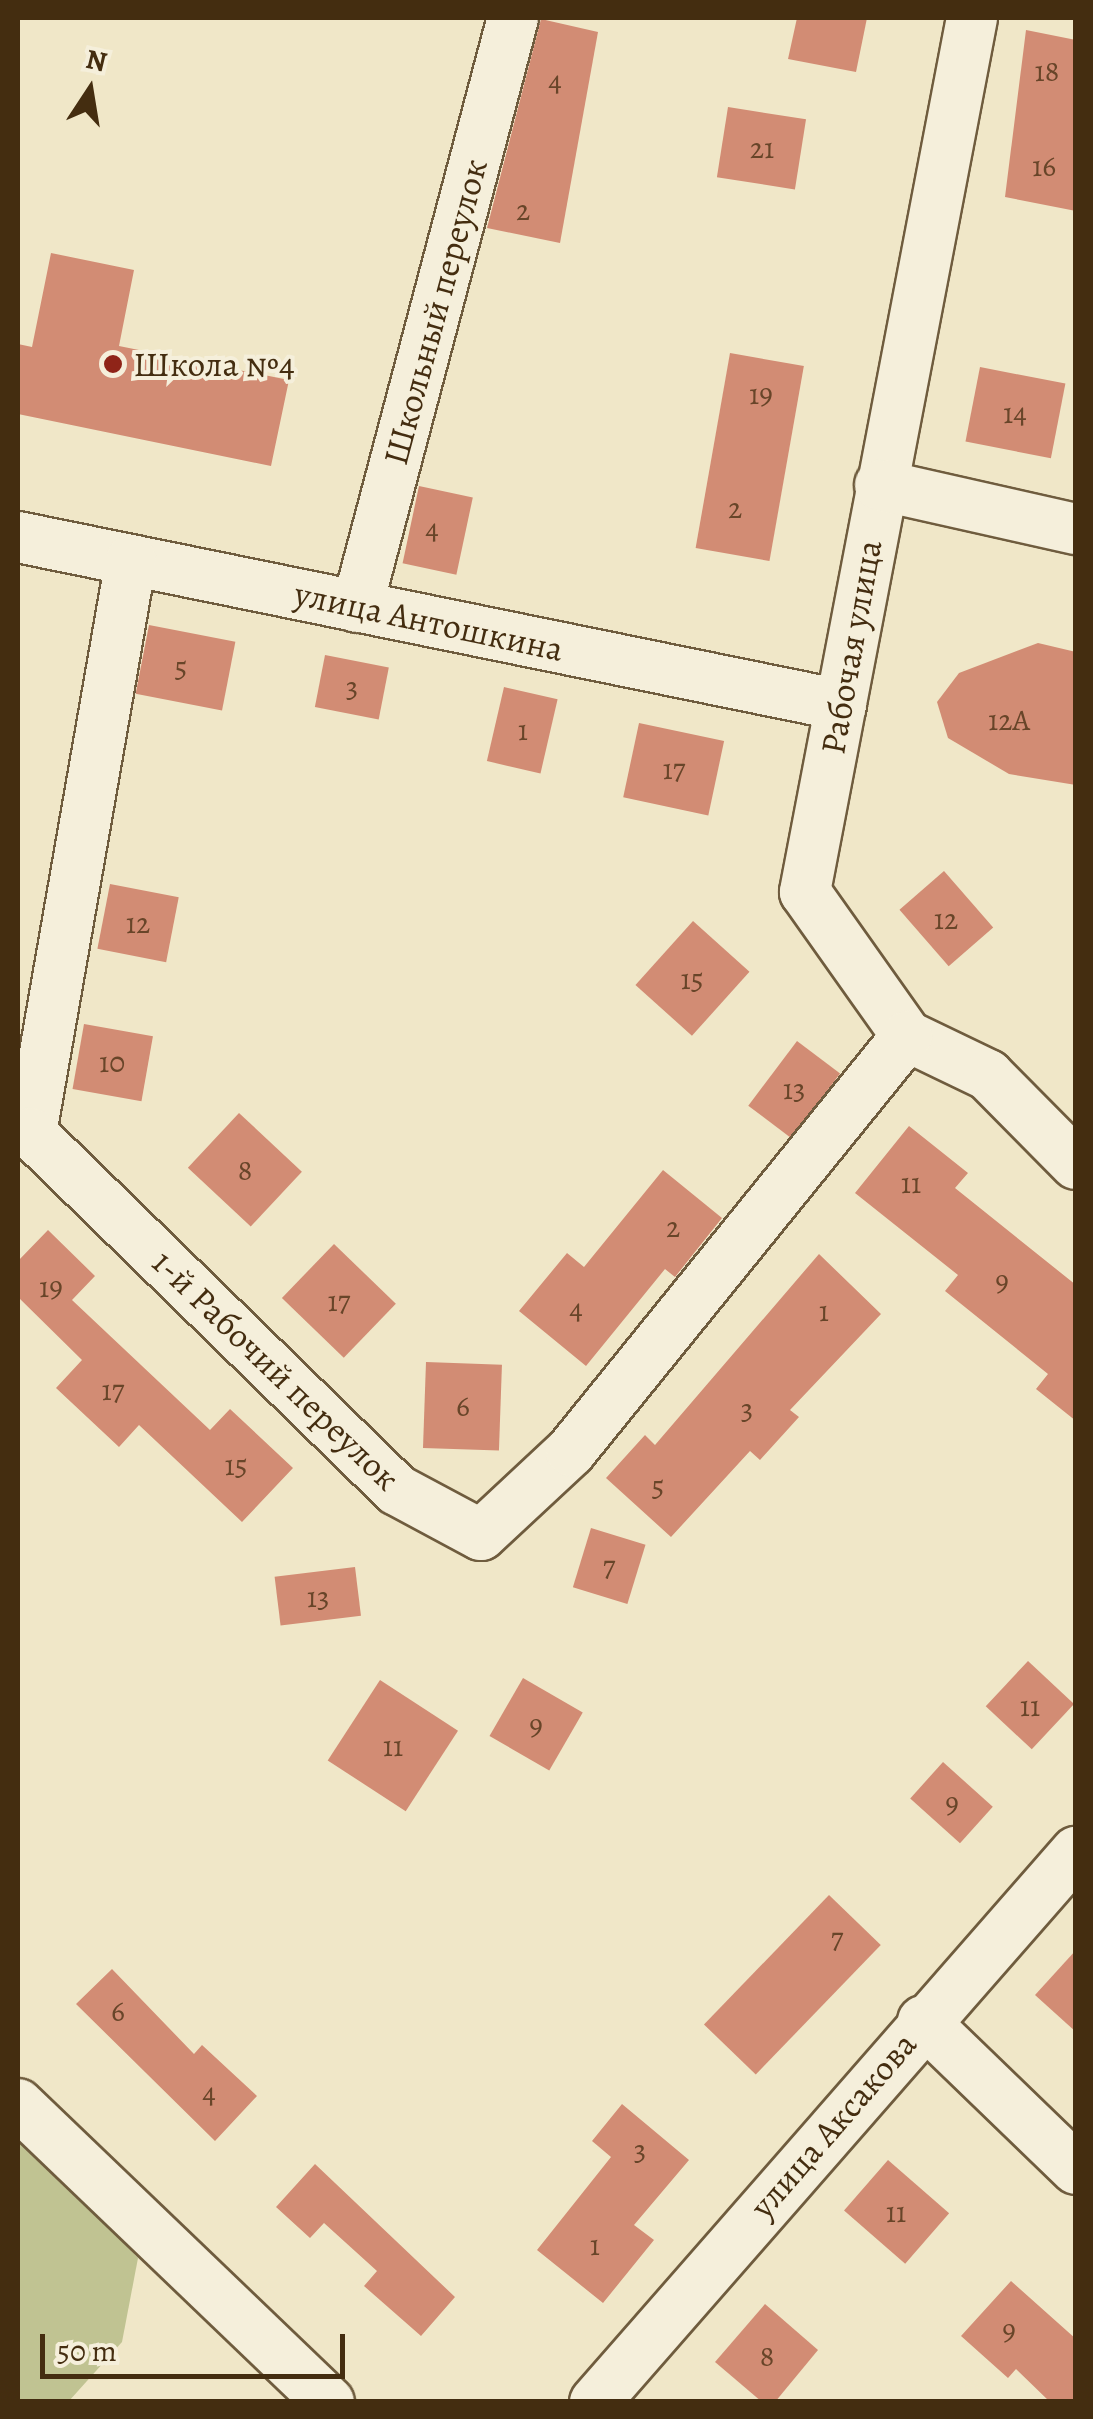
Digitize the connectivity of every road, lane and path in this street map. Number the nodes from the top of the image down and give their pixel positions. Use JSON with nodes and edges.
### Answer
{"nodes":[{"id":1,"x":513,"y":18,"type":"edge"},
{"id":2,"x":972,"y":18,"type":"edge"},
{"id":3,"x":880,"y":484,"type":"junction"},
{"id":4,"x":1076,"y":529,"type":"edge"},
{"id":5,"x":18,"y":537,"type":"edge"},
{"id":6,"x":131,"y":560,"type":"junction"},
{"id":7,"x":357,"y":606,"type":"junction"},
{"id":8,"x":840,"y":705,"type":"junction"},
{"id":9,"x":906,"y":1036,"type":"junction"},
{"id":10,"x":1076,"y":1164,"type":"edge"},
{"id":11,"x":1076,"y":1852,"type":"edge"},
{"id":12,"x":923,"y":2021,"type":"junction"},
{"id":13,"x":18,"y":2104,"type":"edge"},
{"id":14,"x":1076,"y":2170,"type":"edge"},
{"id":15,"x":329,"y":2402,"type":"edge"},
{"id":16,"x":596,"y":2402,"type":"edge"}],
"edges":[{"from":1,"to":7,"type":"street","name":"Школьный переулок"},
{"from":2,"to":3,"type":"street","name":"Рабочая улица"},
{"from":3,"to":4,"type":"street"},
{"from":3,"to":8,"type":"street","name":"Рабочая улица"},
{"from":5,"to":6,"type":"street","name":"улица Антошкина"},
{"from":6,"to":7,"type":"street","name":"улица Антошкина"},
{"from":6,"to":9,"type":"street","name":"1-й Рабочий переулок"},
{"from":7,"to":8,"type":"street","name":"улица Антошкина"},
{"from":8,"to":9,"type":"street","name":"Рабочая улица"},
{"from":9,"to":10,"type":"street","name":"Рабочая улица"},
{"from":11,"to":12,"type":"street","name":"улица Аксакова"},
{"from":12,"to":14,"type":"street"},
{"from":12,"to":16,"type":"street","name":"улица Аксакова"},
{"from":13,"to":15,"type":"street"}]}
